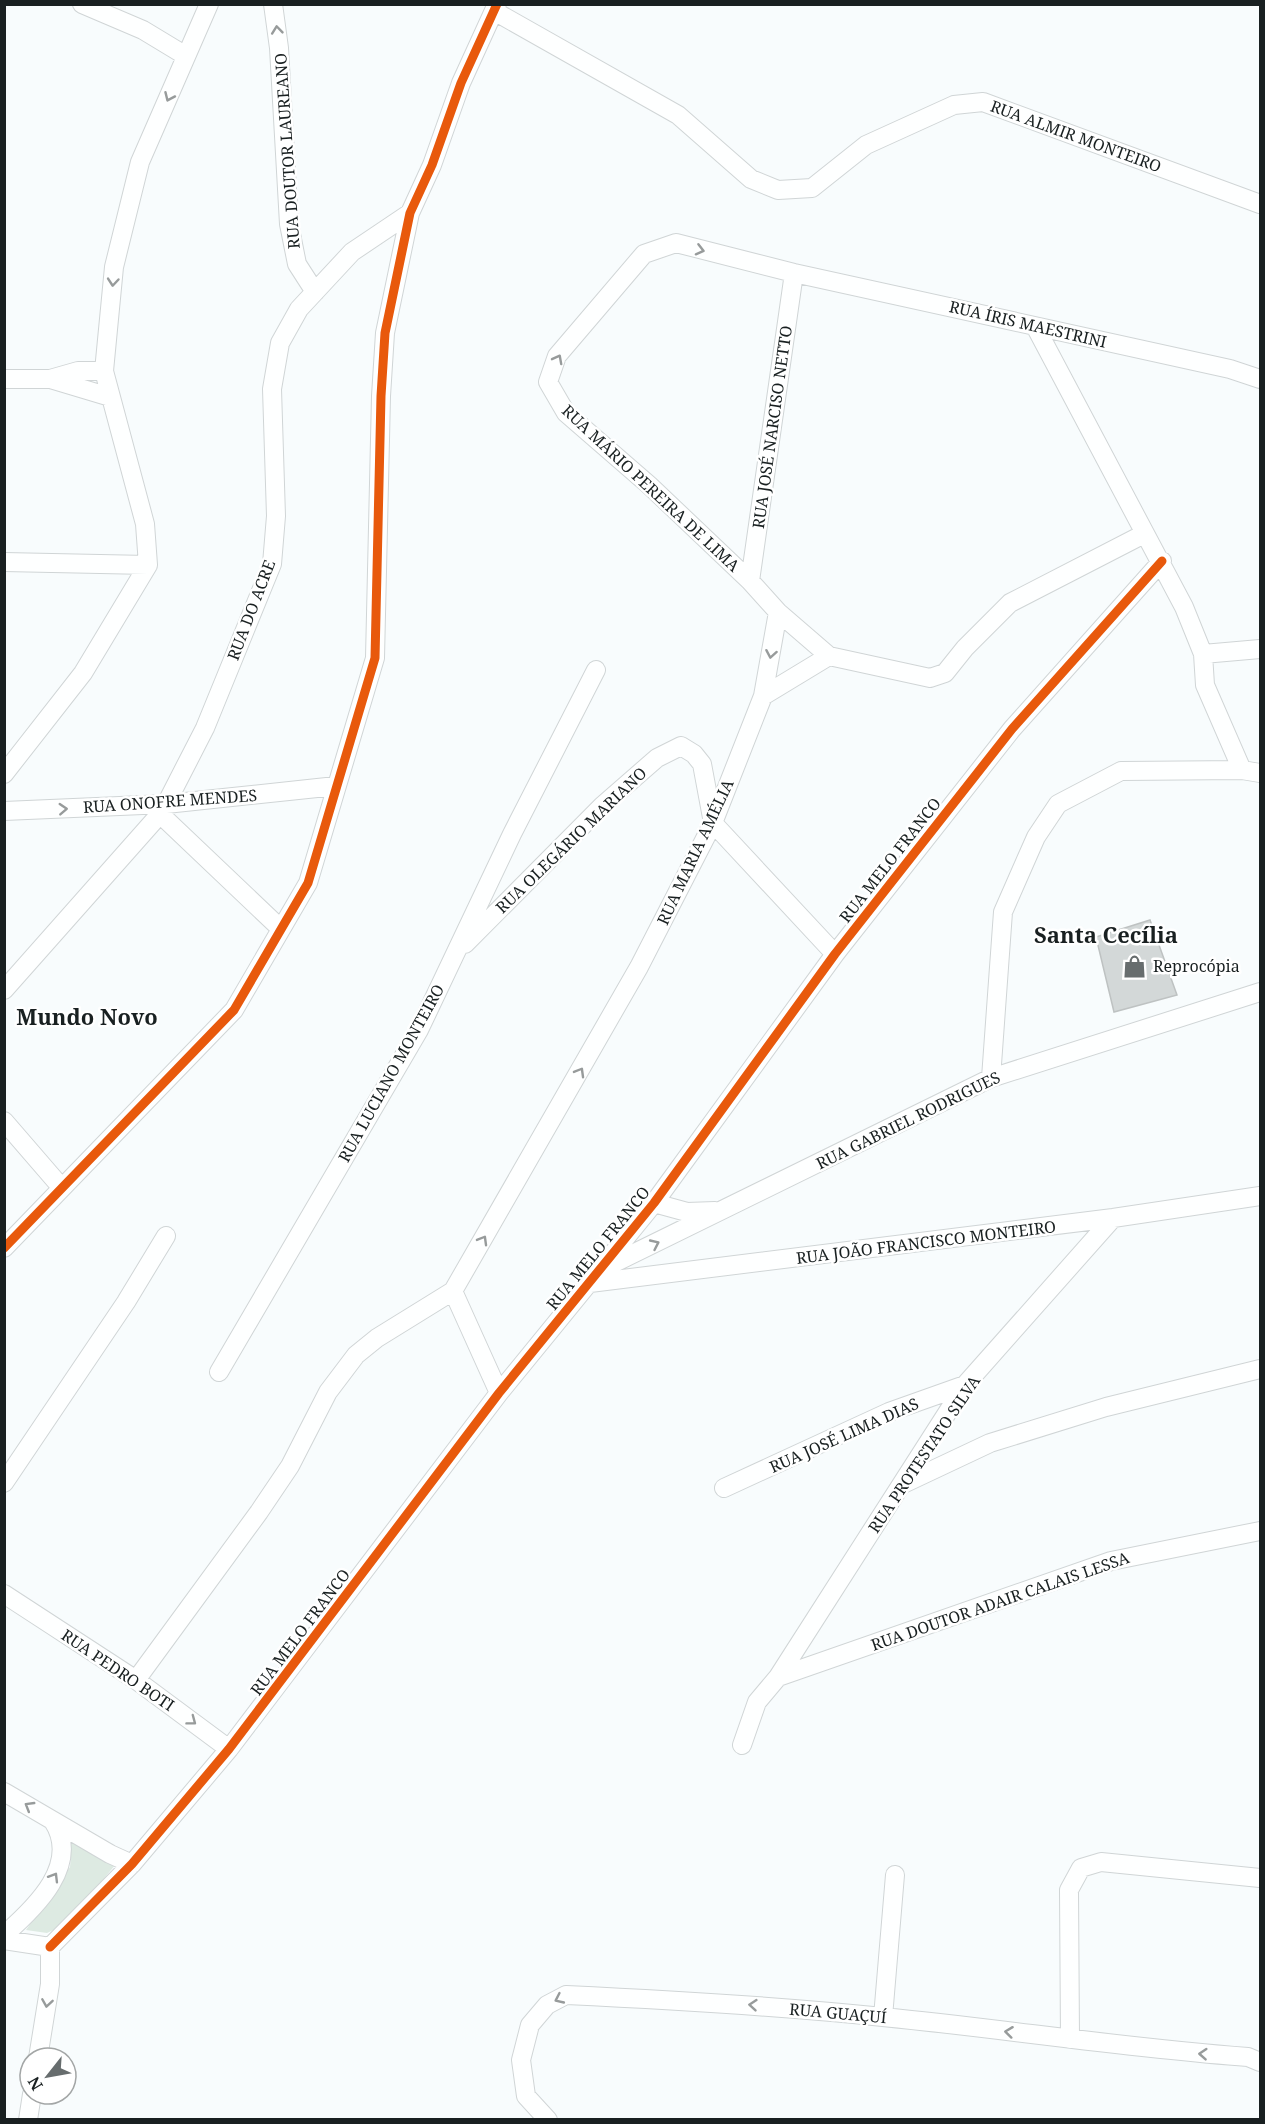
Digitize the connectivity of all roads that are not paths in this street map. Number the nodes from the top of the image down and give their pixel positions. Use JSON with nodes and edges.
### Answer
{"nodes":[{"id":1,"x":82,"y":4,"type":"edge"},
{"id":2,"x":209,"y":4,"type":"edge"},
{"id":3,"x":273,"y":4,"type":"edge"},
{"id":4,"x":495,"y":8,"type":"edge"},
{"id":5,"x":186,"y":56,"type":"junction"},
{"id":6,"x":1260,"y":204,"type":"edge"},
{"id":7,"x":410,"y":213,"type":"junction"},
{"id":8,"x":794,"y":273,"type":"junction"},
{"id":9,"x":315,"y":292,"type":"junction"},
{"id":10,"x":1035,"y":326,"type":"junction"},
{"id":11,"x":104,"y":371,"type":"junction"},
{"id":12,"x":4,"y":379,"type":"edge"},
{"id":13,"x":50,"y":379,"type":"junction"},
{"id":14,"x":1260,"y":379,"type":"edge"},
{"id":15,"x":110,"y":397,"type":"junction"},
{"id":16,"x":1143,"y":534,"type":"junction"},
{"id":17,"x":1162,"y":561,"type":"junction"},
{"id":18,"x":4,"y":562,"type":"edge"},
{"id":19,"x":148,"y":565,"type":"junction"},
{"id":20,"x":750,"y":581,"type":"junction"},
{"id":21,"x":778,"y":612,"type":"junction"},
{"id":22,"x":1260,"y":649,"type":"edge"},
{"id":23,"x":1203,"y":654,"type":"junction"},
{"id":24,"x":829,"y":656,"type":"junction"},
{"id":25,"x":596,"y":670,"type":"dead end"},
{"id":26,"x":763,"y":696,"type":"junction"},
{"id":27,"x":1242,"y":770,"type":"junction"},
{"id":28,"x":1260,"y":773,"type":"edge"},
{"id":29,"x":4,"y":774,"type":"edge"},
{"id":30,"x":336,"y":786,"type":"junction"},
{"id":31,"x":163,"y":809,"type":"junction"},
{"id":32,"x":4,"y":811,"type":"edge"},
{"id":33,"x":713,"y":823,"type":"junction"},
{"id":34,"x":281,"y":929,"type":"junction"},
{"id":35,"x":456,"y":954,"type":"junction"},
{"id":36,"x":835,"y":954,"type":"junction"},
{"id":37,"x":4,"y":990,"type":"edge"},
{"id":38,"x":1260,"y":992,"type":"edge"},
{"id":39,"x":991,"y":1078,"type":"junction"},
{"id":40,"x":4,"y":1121,"type":"edge"},
{"id":41,"x":61,"y":1186,"type":"junction"},
{"id":42,"x":1260,"y":1196,"type":"edge"},
{"id":43,"x":654,"y":1203,"type":"junction"},
{"id":44,"x":726,"y":1210,"type":"junction"},
{"id":45,"x":1113,"y":1218,"type":"junction"},
{"id":46,"x":166,"y":1236,"type":"dead end"},
{"id":47,"x":4,"y":1248,"type":"edge"},
{"id":48,"x":602,"y":1269,"type":"junction"},
{"id":49,"x":590,"y":1283,"type":"junction"},
{"id":50,"x":453,"y":1291,"type":"junction"},
{"id":51,"x":1260,"y":1369,"type":"edge"},
{"id":52,"x":219,"y":1372,"type":"dead end"},
{"id":53,"x":966,"y":1385,"type":"junction"},
{"id":54,"x":499,"y":1393,"type":"junction"},
{"id":55,"x":4,"y":1483,"type":"edge"},
{"id":56,"x":903,"y":1484,"type":"junction"},
{"id":57,"x":724,"y":1488,"type":"dead end"},
{"id":58,"x":1260,"y":1531,"type":"edge"},
{"id":59,"x":4,"y":1594,"type":"edge"},
{"id":60,"x":778,"y":1677,"type":"junction"},
{"id":61,"x":136,"y":1680,"type":"junction"},
{"id":62,"x":742,"y":1745,"type":"dead end"},
{"id":63,"x":229,"y":1749,"type":"junction"},
{"id":64,"x":4,"y":1792,"type":"edge"},
{"id":65,"x":53,"y":1821,"type":"junction"},
{"id":66,"x":132,"y":1864,"type":"junction"},
{"id":67,"x":895,"y":1875,"type":"dead end"},
{"id":68,"x":1260,"y":1878,"type":"edge"},
{"id":69,"x":4,"y":1938,"type":"edge"},
{"id":70,"x":50,"y":1947,"type":"junction"},
{"id":71,"x":883,"y":2017,"type":"junction"},
{"id":72,"x":1070,"y":2038,"type":"junction"},
{"id":73,"x":40,"y":2046,"type":"edge"},
{"id":74,"x":1260,"y":2062,"type":"edge"},
{"id":75,"x":548,"y":2120,"type":"edge"}],
"edges":[{"from":1,"to":5,"type":"street"},
{"from":2,"to":5,"type":"street"},
{"from":9,"to":3,"type":"street","name":"RUA DOUTOR LAUREANO","one_way":true},
{"from":4,"to":6,"type":"street","name":"RUA ALMIR MONTEIRO"},
{"from":4,"to":7,"type":"street"},
{"from":5,"to":11,"type":"street","one_way":true},
{"from":7,"to":9,"type":"street","name":"RUA DO ACRE"},
{"from":7,"to":30,"type":"street"},
{"from":8,"to":10,"type":"street","name":"RUA ÍRIS MAESTRINI"},
{"from":8,"to":20,"type":"street","name":"RUA JOSÉ NARCISO NETTO"},
{"from":20,"to":8,"type":"street","name":"RUA MÁRIO PEREIRA DE LIMA","one_way":true},
{"from":9,"to":31,"type":"street","name":"RUA DO ACRE"},
{"from":10,"to":14,"type":"street","name":"RUA ÍRIS MAESTRINI"},
{"from":10,"to":16,"type":"street"},
{"from":11,"to":13,"type":"street"},
{"from":11,"to":15,"type":"street"},
{"from":12,"to":13,"type":"street"},
{"from":13,"to":15,"type":"street"},
{"from":15,"to":19,"type":"street"},
{"from":16,"to":17,"type":"street"},
{"from":16,"to":24,"type":"street"},
{"from":17,"to":23,"type":"street"},
{"from":17,"to":36,"type":"street","name":"RUA MELO FRANCO"},
{"from":18,"to":19,"type":"street"},
{"from":19,"to":29,"type":"street"},
{"from":20,"to":21,"type":"street","name":"RUA MÁRIO PEREIRA DE LIMA"},
{"from":21,"to":24,"type":"street","name":"RUA MÁRIO PEREIRA DE LIMA"},
{"from":21,"to":26,"type":"street","one_way":true},
{"from":22,"to":23,"type":"street"},
{"from":23,"to":27,"type":"street"},
{"from":24,"to":26,"type":"street"},
{"from":25,"to":35,"type":"street","name":"RUA LUCIANO MONTEIRO"},
{"from":26,"to":33,"type":"street","name":"RUA MARIA AMÉLIA"},
{"from":27,"to":28,"type":"street"},
{"from":27,"to":39,"type":"street"},
{"from":30,"to":31,"type":"street","name":"RUA ONOFRE MENDES"},
{"from":30,"to":34,"type":"street"},
{"from":32,"to":31,"type":"street","name":"RUA ONOFRE MENDES","one_way":true},
{"from":31,"to":34,"type":"street"},
{"from":31,"to":37,"type":"street","name":"RUA DO ACRE"},
{"from":33,"to":35,"type":"street","name":"RUA OLEGÁRIO MARIANO"},
{"from":33,"to":36,"type":"street"},
{"from":50,"to":33,"type":"street","name":"RUA MARIA AMÉLIA","one_way":true},
{"from":34,"to":41,"type":"street"},
{"from":35,"to":52,"type":"street","name":"RUA LUCIANO MONTEIRO"},
{"from":36,"to":43,"type":"street","name":"RUA MELO FRANCO"},
{"from":38,"to":39,"type":"street","name":"RUA GABRIEL RODRIGUES"},
{"from":39,"to":44,"type":"street","name":"RUA GABRIEL RODRIGUES"},
{"from":40,"to":41,"type":"street"},
{"from":41,"to":47,"type":"street"},
{"from":42,"to":45,"type":"street","name":"RUA JOÃO FRANCISCO MONTEIRO"},
{"from":43,"to":44,"type":"street"},
{"from":43,"to":48,"type":"street","name":"RUA MELO FRANCO"},
{"from":48,"to":44,"type":"street","name":"RUA GABRIEL RODRIGUES","one_way":true},
{"from":45,"to":49,"type":"street","name":"RUA JOÃO FRANCISCO MONTEIRO"},
{"from":45,"to":53,"type":"street","name":"RUA PROTESTATO SILVA"},
{"from":46,"to":55,"type":"street"},
{"from":48,"to":49,"type":"street","name":"RUA MELO FRANCO"},
{"from":49,"to":54,"type":"street","name":"RUA MELO FRANCO"},
{"from":50,"to":54,"type":"street"},
{"from":50,"to":61,"type":"street"},
{"from":51,"to":56,"type":"street"},
{"from":53,"to":56,"type":"street","name":"RUA PROTESTATO SILVA"},
{"from":53,"to":57,"type":"street","name":"RUA JOSÉ LIMA DIAS"},
{"from":54,"to":63,"type":"street","name":"RUA MELO FRANCO"},
{"from":56,"to":60,"type":"street","name":"RUA PROTESTATO SILVA"},
{"from":58,"to":60,"type":"street","name":"RUA DOUTOR ADAIR CALAIS LESSA"},
{"from":59,"to":61,"type":"street","name":"RUA PEDRO BOTI"},
{"from":60,"to":62,"type":"street","name":"RUA PROTESTATO SILVA"},
{"from":61,"to":63,"type":"street","name":"RUA PEDRO BOTI","one_way":true},
{"from":63,"to":66,"type":"street","name":"RUA MELO FRANCO"},
{"from":65,"to":64,"type":"street","one_way":true},
{"from":65,"to":66,"type":"street"},
{"from":69,"to":65,"type":"street","one_way":true},
{"from":66,"to":70,"type":"street","name":"RUA MELO FRANCO"},
{"from":67,"to":71,"type":"street"},
{"from":68,"to":72,"type":"street"},
{"from":69,"to":70,"type":"street"},
{"from":70,"to":73,"type":"street","one_way":true},
{"from":72,"to":71,"type":"street","name":"RUA GUAÇUÍ","one_way":true},
{"from":71,"to":75,"type":"street","name":"RUA GUAÇUÍ","one_way":true},
{"from":74,"to":72,"type":"street","name":"RUA GUAÇUÍ","one_way":true}]}
